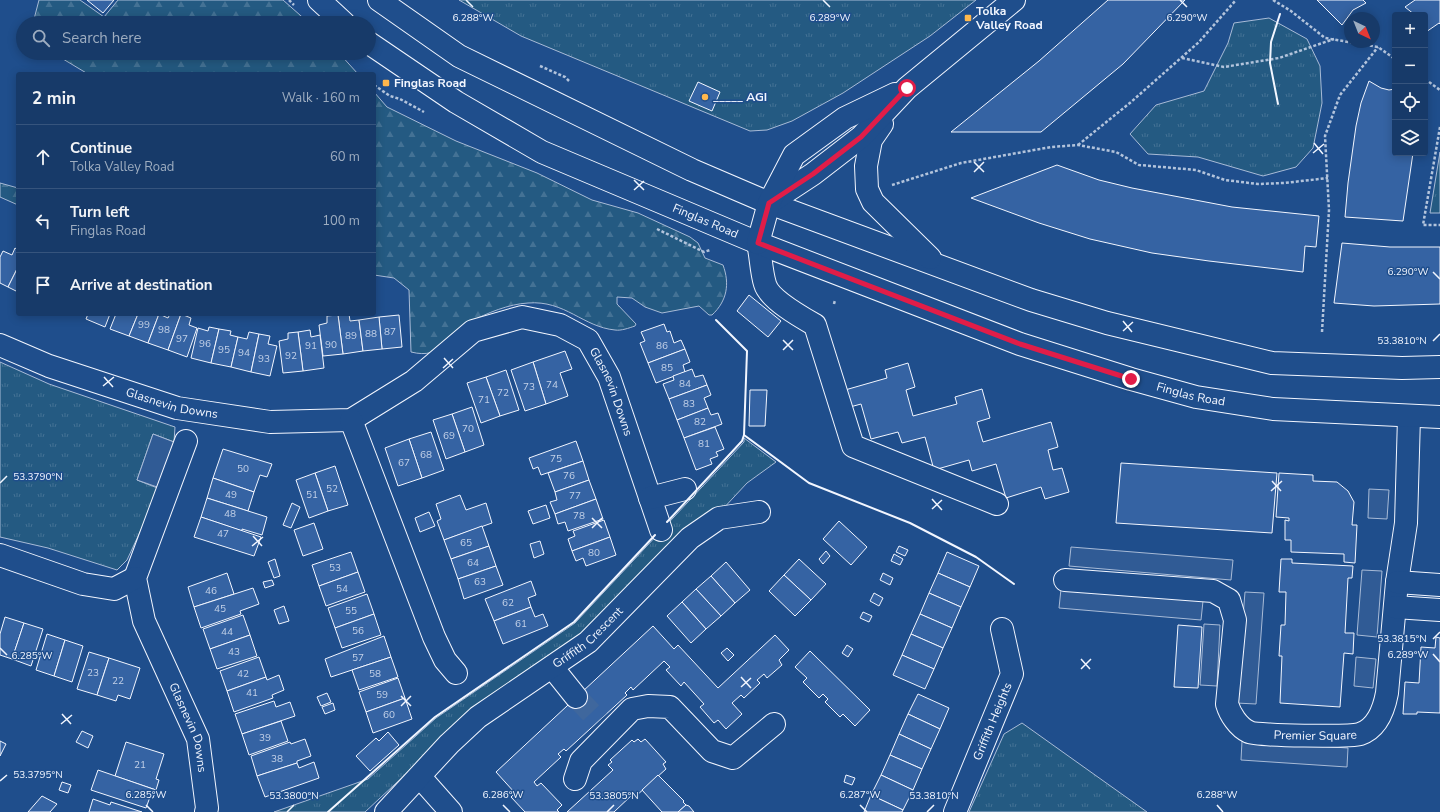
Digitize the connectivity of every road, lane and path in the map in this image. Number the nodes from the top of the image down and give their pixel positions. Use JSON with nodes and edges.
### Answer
{"nodes":[{"id":1,"x":319,"y":0,"type":"edge"},
{"id":2,"x":379,"y":0,"type":"edge"},
{"id":3,"x":1014,"y":0,"type":"edge"},
{"id":4,"x":1236,"y":0,"type":"edge"},
{"id":5,"x":1273,"y":0,"type":"edge"},
{"id":6,"x":336,"y":16,"type":"edge"},
{"id":7,"x":1334,"y":39,"type":"junction"},
{"id":8,"x":1344,"y":41,"type":"edge"},
{"id":9,"x":376,"y":48,"type":"edge"},
{"id":10,"x":1377,"y":48,"type":"edge"},
{"id":11,"x":1379,"y":48,"type":"edge"},
{"id":12,"x":1392,"y":57,"type":"edge"},
{"id":13,"x":1181,"y":58,"type":"junction"},
{"id":14,"x":1428,"y":81,"type":"edge"},
{"id":15,"x":907,"y":88,"type":"junction"},
{"id":16,"x":1440,"y":90,"type":"edge"},
{"id":17,"x":1440,"y":127,"type":"edge"},
{"id":18,"x":1078,"y":145,"type":"junction"},
{"id":19,"x":1328,"y":178,"type":"junction"},
{"id":20,"x":887,"y":186,"type":"dead end"},
{"id":21,"x":769,"y":203,"type":"junction"},
{"id":22,"x":1440,"y":225,"type":"edge"},
{"id":23,"x":758,"y":243,"type":"junction"},
{"id":24,"x":934,"y":262,"type":"junction"},
{"id":25,"x":835,"y":300,"type":"dead end"},
{"id":26,"x":834,"y":304,"type":"dead end"},
{"id":27,"x":1322,"y":332,"type":"dead end"},
{"id":28,"x":0,"y":345,"type":"edge"},
{"id":29,"x":1440,"y":367,"type":"edge"},
{"id":30,"x":1409,"y":417,"type":"junction"},
{"id":31,"x":1440,"y":417,"type":"edge"},
{"id":32,"x":351,"y":420,"type":"junction"},
{"id":33,"x":186,"y":441,"type":"dead end"},
{"id":34,"x":685,"y":489,"type":"dead end"},
{"id":35,"x":650,"y":498,"type":"junction"},
{"id":36,"x":997,"y":504,"type":"dead end"},
{"id":37,"x":759,"y":512,"type":"dead end"},
{"id":38,"x":661,"y":530,"type":"dead end"},
{"id":39,"x":0,"y":555,"type":"edge"},
{"id":40,"x":135,"y":578,"type":"junction"},
{"id":41,"x":1065,"y":580,"type":"dead end"},
{"id":42,"x":1397,"y":582,"type":"junction"},
{"id":43,"x":1440,"y":584,"type":"edge"},
{"id":44,"x":1395,"y":607,"type":"junction"},
{"id":45,"x":1440,"y":610,"type":"edge"},
{"id":46,"x":1002,"y":629,"type":"dead end"},
{"id":47,"x":552,"y":666,"type":"junction"},
{"id":48,"x":456,"y":673,"type":"dead end"},
{"id":49,"x":576,"y":697,"type":"tunnel mouth"},
{"id":50,"x":774,"y":724,"type":"dead end"},
{"id":51,"x":420,"y":777,"type":"junction"},
{"id":52,"x":575,"y":779,"type":"dead end"},
{"id":53,"x":206,"y":812,"type":"edge"},
{"id":54,"x":386,"y":812,"type":"edge"},
{"id":55,"x":451,"y":812,"type":"edge"},
{"id":56,"x":955,"y":812,"type":"edge"}],
"edges":[{"from":1,"to":6,"type":"street"},
{"from":2,"to":21,"type":"street"},
{"from":3,"to":15,"type":"street"},
{"from":4,"to":13,"type":"path"},
{"from":5,"to":7,"type":"path"},
{"from":7,"to":8,"type":"path"},
{"from":7,"to":13,"type":"path"},
{"from":9,"to":23,"type":"street","name":"Finglas Road"},
{"from":10,"to":19,"type":"path"},
{"from":11,"to":12,"type":"path"},
{"from":13,"to":18,"type":"path"},
{"from":14,"to":16,"type":"path"},
{"from":15,"to":21,"type":"street"},
{"from":15,"to":24,"type":"street"},
{"from":17,"to":22,"type":"path"},
{"from":18,"to":19,"type":"path"},
{"from":18,"to":20,"type":"path"},
{"from":19,"to":27,"type":"path"},
{"from":21,"to":23,"type":"street"},
{"from":21,"to":24,"type":"street"},
{"from":23,"to":30,"type":"street","name":"Finglas Road"},
{"from":23,"to":36,"type":"street"},
{"from":24,"to":29,"type":"street"},
{"from":25,"to":26,"type":"path"},
{"from":28,"to":32,"type":"street","name":"Glasnevin Downs"},
{"from":30,"to":31,"type":"street","name":"Finglas Road"},
{"from":30,"to":42,"type":"street","name":"Premier Square"},
{"from":32,"to":35,"type":"street","name":"Glasnevin Downs"},
{"from":32,"to":48,"type":"street"},
{"from":33,"to":40,"type":"street"},
{"from":34,"to":35,"type":"street"},
{"from":35,"to":38,"type":"street","name":"Glasnevin Downs"},
{"from":37,"to":47,"type":"street","name":"Griffith Crescent"},
{"from":39,"to":40,"type":"street"},
{"from":40,"to":53,"type":"street","name":"Glasnevin Downs"},
{"from":41,"to":44,"type":"street","name":"Premier Square"},
{"from":42,"to":43,"type":"street"},
{"from":42,"to":44,"type":"street","name":"Premier Square"},
{"from":44,"to":45,"type":"street"},
{"from":46,"to":56,"type":"street","name":"Griffith Heights"},
{"from":47,"to":49,"type":"street"},
{"from":47,"to":51,"type":"street","name":"Griffith Crescent"},
{"from":50,"to":52,"type":"street"},
{"from":51,"to":54,"type":"street","name":"Griffith Crescent"},
{"from":51,"to":55,"type":"street"}]}
